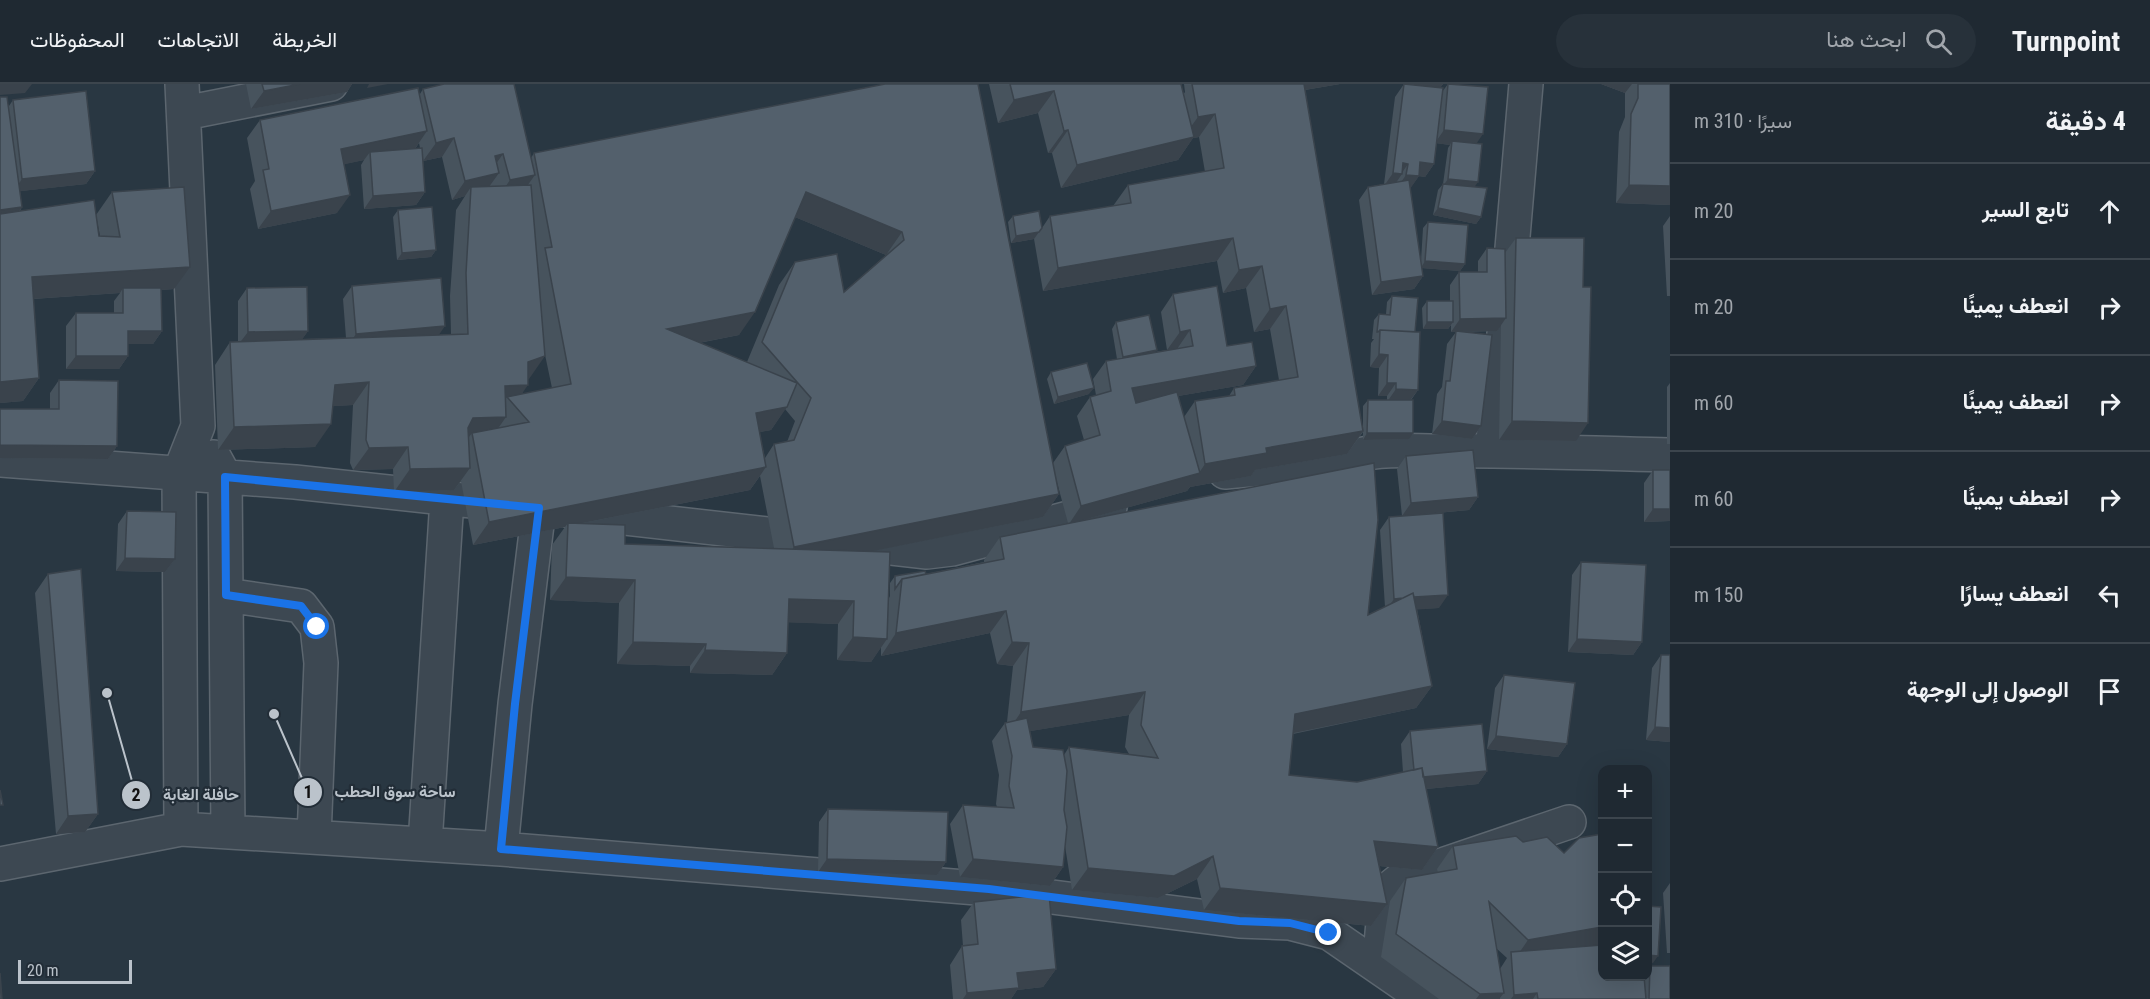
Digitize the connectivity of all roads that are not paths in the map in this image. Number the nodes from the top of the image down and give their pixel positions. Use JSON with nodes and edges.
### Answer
{"nodes":[{"id":1,"x":331,"y":84,"type":"edge"},
{"id":2,"x":1526,"y":84,"type":"edge"},
{"id":3,"x":183,"y":99,"type":"edge"},
{"id":4,"x":198,"y":426,"type":"junction"},
{"id":5,"x":1492,"y":450,"type":"junction"},
{"id":6,"x":1670,"y":455,"type":"edge"},
{"id":7,"x":0,"y":460,"type":"edge"},
{"id":8,"x":179,"y":474,"type":"junction"},
{"id":9,"x":225,"y":477,"type":"junction"},
{"id":10,"x":1194,"y":482,"type":"edge"},
{"id":11,"x":447,"y":499,"type":"junction"},
{"id":12,"x":1137,"y":499,"type":"edge"},
{"id":13,"x":539,"y":508,"type":"junction"},
{"id":14,"x":226,"y":595,"type":"junction"},
{"id":15,"x":1569,"y":822,"type":"dead end"},
{"id":16,"x":181,"y":829,"type":"junction"},
{"id":17,"x":228,"y":831,"type":"junction"},
{"id":18,"x":314,"y":837,"type":"junction"},
{"id":19,"x":425,"y":844,"type":"junction"},
{"id":20,"x":501,"y":849,"type":"junction"},
{"id":21,"x":0,"y":864,"type":"edge"},
{"id":22,"x":1379,"y":965,"type":"junction"},
{"id":23,"x":1425,"y":999,"type":"edge"}],
"edges":[{"from":1,"to":3,"type":"street"},
{"from":2,"to":5,"type":"street"},
{"from":3,"to":4,"type":"street"},
{"from":4,"to":8,"type":"street"},
{"from":4,"to":9,"type":"street"},
{"from":5,"to":6,"type":"street"},
{"from":5,"to":10,"type":"street"},
{"from":7,"to":8,"type":"street"},
{"from":8,"to":9,"type":"street"},
{"from":8,"to":16,"type":"street"},
{"from":9,"to":11,"type":"street"},
{"from":9,"to":14,"type":"street"},
{"from":11,"to":13,"type":"street"},
{"from":11,"to":19,"type":"street"},
{"from":12,"to":13,"type":"street"},
{"from":13,"to":20,"type":"street"},
{"from":14,"to":17,"type":"street"},
{"from":14,"to":18,"type":"street"},
{"from":15,"to":22,"type":"street"},
{"from":16,"to":17,"type":"street"},
{"from":16,"to":21,"type":"street"},
{"from":17,"to":18,"type":"street"},
{"from":18,"to":19,"type":"street"},
{"from":19,"to":20,"type":"street"},
{"from":20,"to":22,"type":"street"},
{"from":22,"to":23,"type":"street"}]}
